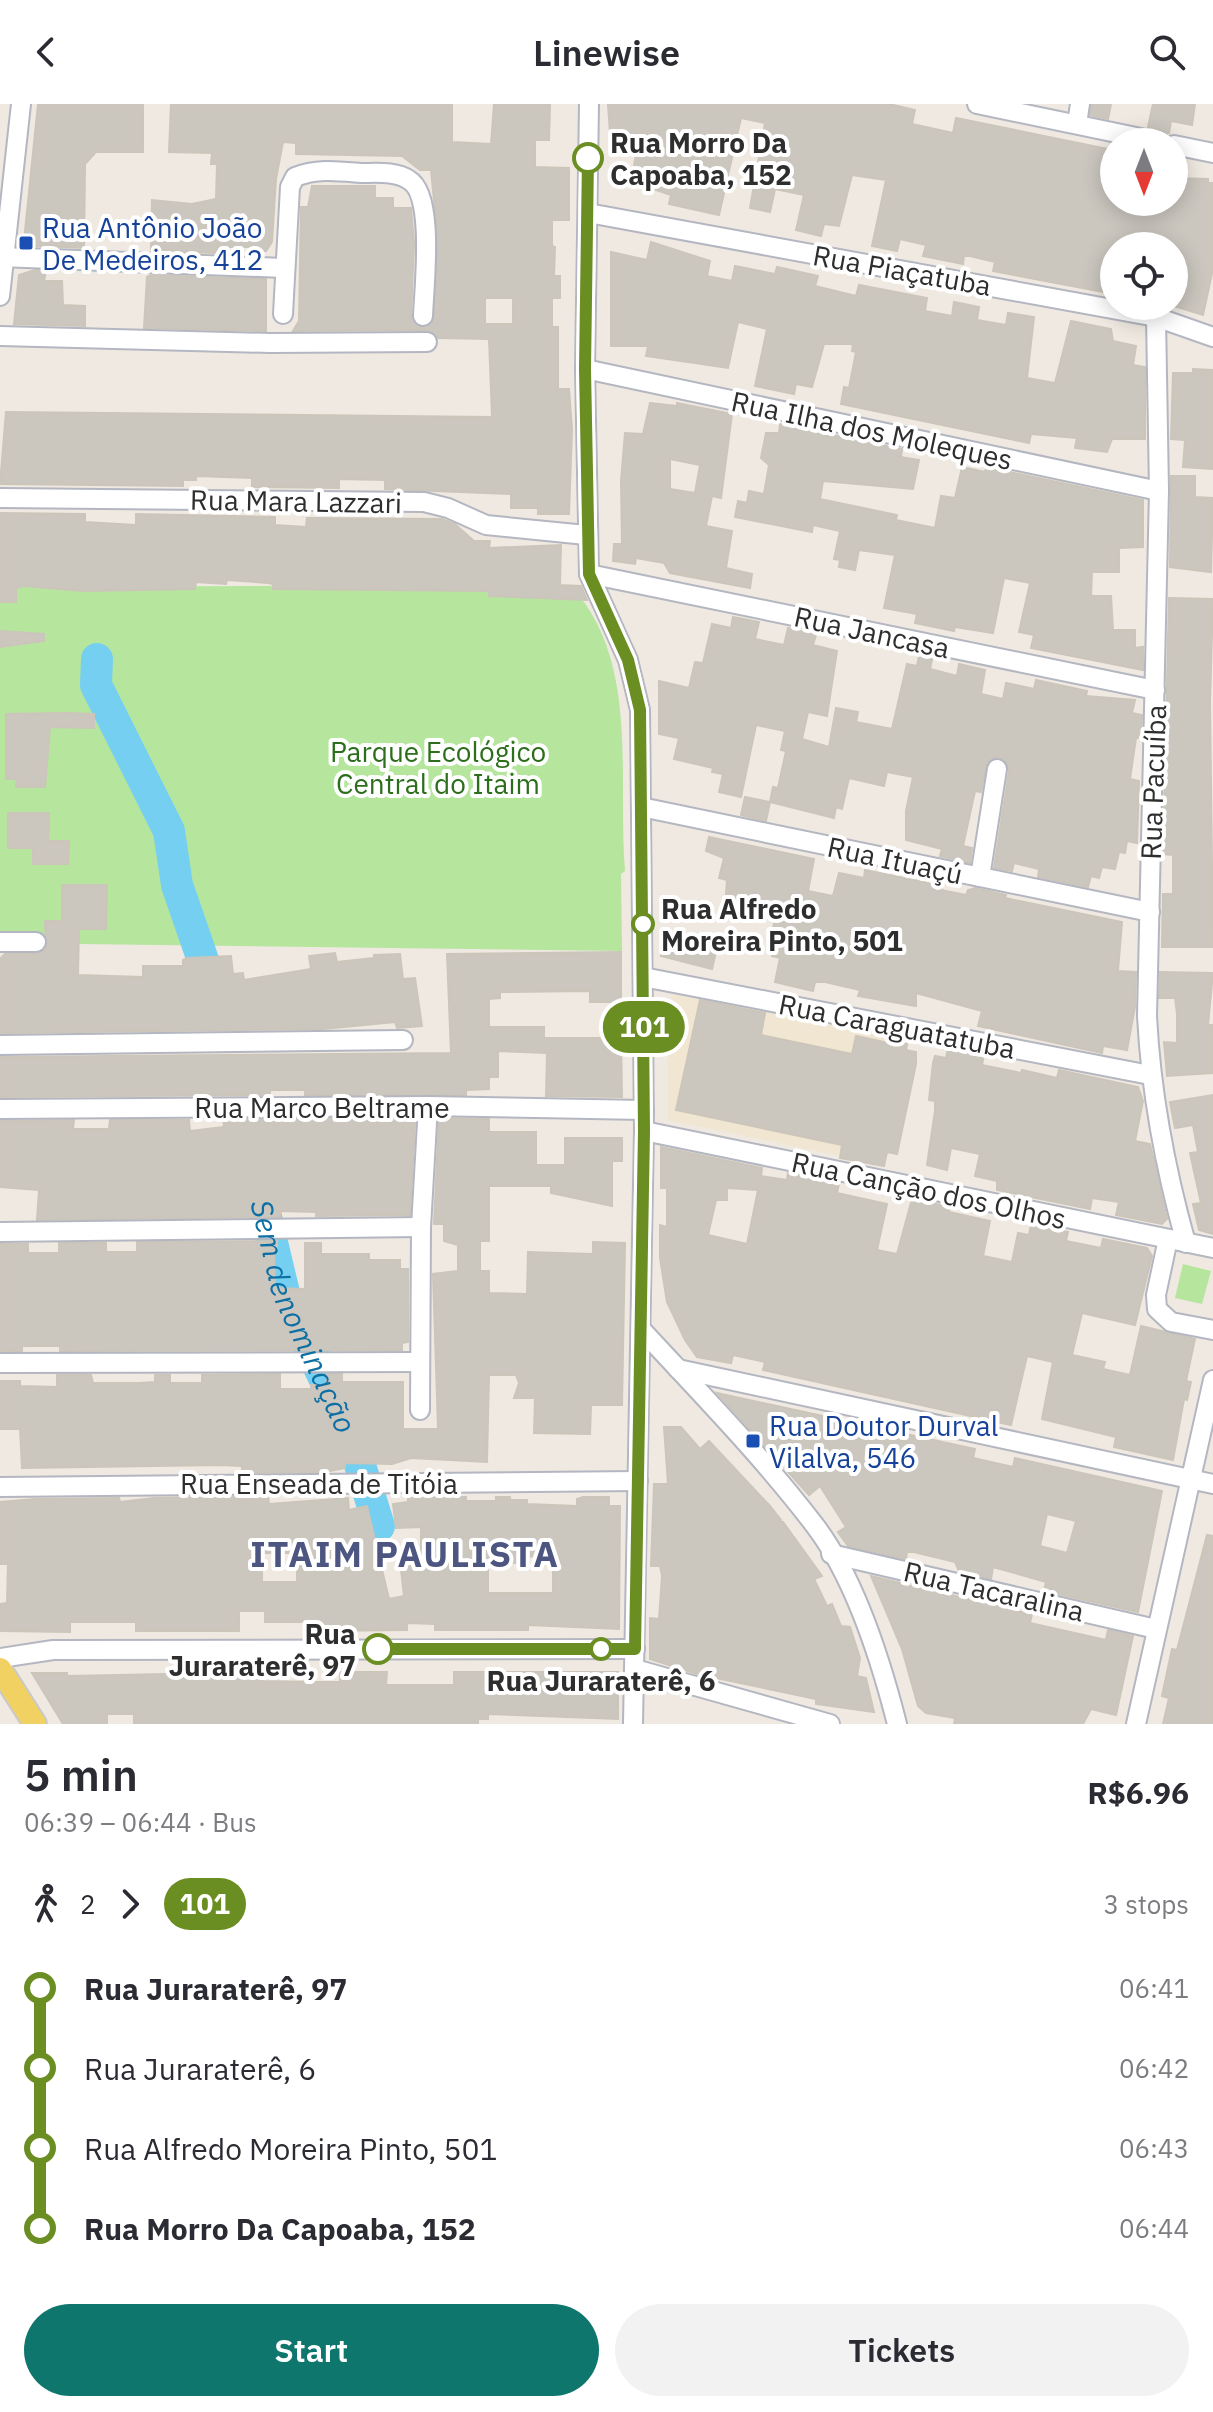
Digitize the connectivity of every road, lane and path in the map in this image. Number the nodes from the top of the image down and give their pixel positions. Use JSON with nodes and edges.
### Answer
{"nodes":[{"id":1,"x":21,"y":104,"type":"edge"},
{"id":2,"x":589,"y":104,"type":"edge"},
{"id":3,"x":977,"y":104,"type":"edge"},
{"id":4,"x":1080,"y":104,"type":"edge"},
{"id":5,"x":1077,"y":124,"type":"junction"},
{"id":6,"x":1100,"y":129,"type":"edge"},
{"id":7,"x":1188,"y":148,"type":"edge"},
{"id":8,"x":8,"y":152,"type":"edge"},
{"id":9,"x":1213,"y":153,"type":"edge"},
{"id":10,"x":588,"y":213,"type":"junction"},
{"id":11,"x":2,"y":257,"type":"edge"},
{"id":12,"x":284,"y":268,"type":"junction"},
{"id":13,"x":0,"y":296,"type":"edge"},
{"id":14,"x":1100,"y":307,"type":"edge"},
{"id":15,"x":283,"y":314,"type":"dead end"},
{"id":16,"x":423,"y":316,"type":"dead end"},
{"id":17,"x":1156,"y":320,"type":"edge"},
{"id":18,"x":1165,"y":320,"type":"edge"},
{"id":19,"x":0,"y":336,"type":"edge"},
{"id":20,"x":1213,"y":337,"type":"edge"},
{"id":21,"x":427,"y":342,"type":"dead end"},
{"id":22,"x":585,"y":369,"type":"junction"},
{"id":23,"x":1159,"y":491,"type":"junction"},
{"id":24,"x":0,"y":498,"type":"edge"},
{"id":25,"x":586,"y":535,"type":"junction"},
{"id":26,"x":589,"y":574,"type":"junction"},
{"id":27,"x":1155,"y":690,"type":"junction"},
{"id":28,"x":997,"y":769,"type":"dead end"},
{"id":29,"x":641,"y":807,"type":"junction"},
{"id":30,"x":980,"y":877,"type":"junction"},
{"id":31,"x":1150,"y":912,"type":"junction"},
{"id":32,"x":0,"y":942,"type":"edge"},
{"id":33,"x":36,"y":942,"type":"dead end"},
{"id":34,"x":643,"y":977,"type":"junction"},
{"id":35,"x":403,"y":1040,"type":"dead end"},
{"id":36,"x":0,"y":1045,"type":"edge"},
{"id":37,"x":1150,"y":1075,"type":"junction"},
{"id":38,"x":428,"y":1106,"type":"junction"},
{"id":39,"x":0,"y":1109,"type":"edge"},
{"id":40,"x":644,"y":1110,"type":"junction"},
{"id":41,"x":644,"y":1131,"type":"junction"},
{"id":42,"x":421,"y":1227,"type":"junction"},
{"id":43,"x":0,"y":1232,"type":"edge"},
{"id":44,"x":1177,"y":1241,"type":"junction"},
{"id":45,"x":1213,"y":1248,"type":"edge"},
{"id":46,"x":641,"y":1329,"type":"junction"},
{"id":47,"x":1213,"y":1330,"type":"edge"},
{"id":48,"x":420,"y":1362,"type":"junction"},
{"id":49,"x":0,"y":1363,"type":"edge"},
{"id":50,"x":678,"y":1369,"type":"junction"},
{"id":51,"x":1213,"y":1380,"type":"edge"},
{"id":52,"x":420,"y":1410,"type":"dead end"},
{"id":53,"x":1190,"y":1479,"type":"junction"},
{"id":54,"x":638,"y":1481,"type":"junction"},
{"id":55,"x":1213,"y":1484,"type":"edge"},
{"id":56,"x":0,"y":1487,"type":"edge"},
{"id":57,"x":831,"y":1554,"type":"junction"},
{"id":58,"x":1156,"y":1629,"type":"junction"},
{"id":59,"x":635,"y":1649,"type":"junction"},
{"id":60,"x":0,"y":1658,"type":"edge"},
{"id":61,"x":0,"y":1669,"type":"edge"},
{"id":62,"x":635,"y":1669,"type":"junction"},
{"id":63,"x":35,"y":1724,"type":"edge"},
{"id":64,"x":616,"y":1724,"type":"edge"},
{"id":65,"x":633,"y":1724,"type":"edge"},
{"id":66,"x":830,"y":1724,"type":"edge"},
{"id":67,"x":897,"y":1724,"type":"edge"},
{"id":68,"x":1136,"y":1724,"type":"edge"}],
"edges":[{"from":1,"to":8,"type":"street"},
{"from":2,"to":10,"type":"street"},
{"from":3,"to":5,"type":"street"},
{"from":4,"to":5,"type":"street"},
{"from":5,"to":6,"type":"street"},
{"from":7,"to":9,"type":"street"},
{"from":8,"to":11,"type":"street"},
{"from":10,"to":14,"type":"street","name":"Rua Piaçatuba"},
{"from":10,"to":22,"type":"street"},
{"from":11,"to":12,"type":"street"},
{"from":11,"to":13,"type":"street"},
{"from":12,"to":15,"type":"street"},
{"from":12,"to":16,"type":"street"},
{"from":17,"to":23,"type":"street","name":"Rua Pacuíba"},
{"from":18,"to":20,"type":"street","name":"Rua Piaçatuba"},
{"from":19,"to":21,"type":"street"},
{"from":22,"to":23,"type":"street","name":"Rua Ilha dos Moleques"},
{"from":22,"to":25,"type":"street"},
{"from":23,"to":27,"type":"street","name":"Rua Pacuíba"},
{"from":24,"to":25,"type":"street","name":"Rua Mara Lazzari"},
{"from":25,"to":26,"type":"street"},
{"from":26,"to":27,"type":"street","name":"Rua Jancasa"},
{"from":26,"to":29,"type":"street"},
{"from":27,"to":31,"type":"street","name":"Rua Pacuíba"},
{"from":28,"to":30,"type":"street"},
{"from":29,"to":30,"type":"street","name":"Rua Ituaçú"},
{"from":29,"to":34,"type":"street"},
{"from":30,"to":31,"type":"street","name":"Rua Ituaçú"},
{"from":31,"to":37,"type":"street","name":"Rua Pacuíba"},
{"from":32,"to":33,"type":"street"},
{"from":34,"to":37,"type":"street","name":"Rua Caraguatatuba"},
{"from":34,"to":40,"type":"street"},
{"from":35,"to":36,"type":"street"},
{"from":37,"to":44,"type":"street","name":"Rua Pacuíba"},
{"from":38,"to":39,"type":"street","name":"Rua Marco Beltrame"},
{"from":38,"to":40,"type":"street","name":"Rua Marco Beltrame"},
{"from":38,"to":42,"type":"street"},
{"from":40,"to":41,"type":"street"},
{"from":41,"to":44,"type":"street","name":"Rua Canção dos Olhos"},
{"from":41,"to":46,"type":"street"},
{"from":42,"to":43,"type":"street"},
{"from":42,"to":48,"type":"street"},
{"from":44,"to":45,"type":"street","name":"Rua Canção dos Olhos"},
{"from":44,"to":47,"type":"street"},
{"from":46,"to":50,"type":"street"},
{"from":46,"to":54,"type":"street"},
{"from":48,"to":49,"type":"street"},
{"from":48,"to":52,"type":"street"},
{"from":50,"to":53,"type":"street"},
{"from":50,"to":57,"type":"street"},
{"from":51,"to":53,"type":"street"},
{"from":53,"to":55,"type":"street"},
{"from":53,"to":58,"type":"street"},
{"from":54,"to":56,"type":"street","name":"Rua Enseada de Titóia"},
{"from":54,"to":59,"type":"street"},
{"from":57,"to":58,"type":"street","name":"Rua Tacaralina"},
{"from":57,"to":67,"type":"street"},
{"from":58,"to":68,"type":"street"},
{"from":59,"to":60,"type":"street"},
{"from":59,"to":62,"type":"street"},
{"from":61,"to":63,"type":"main road"},
{"from":62,"to":65,"type":"street"},
{"from":62,"to":66,"type":"street"},
{"from":64,"to":65,"type":"street"}]}
